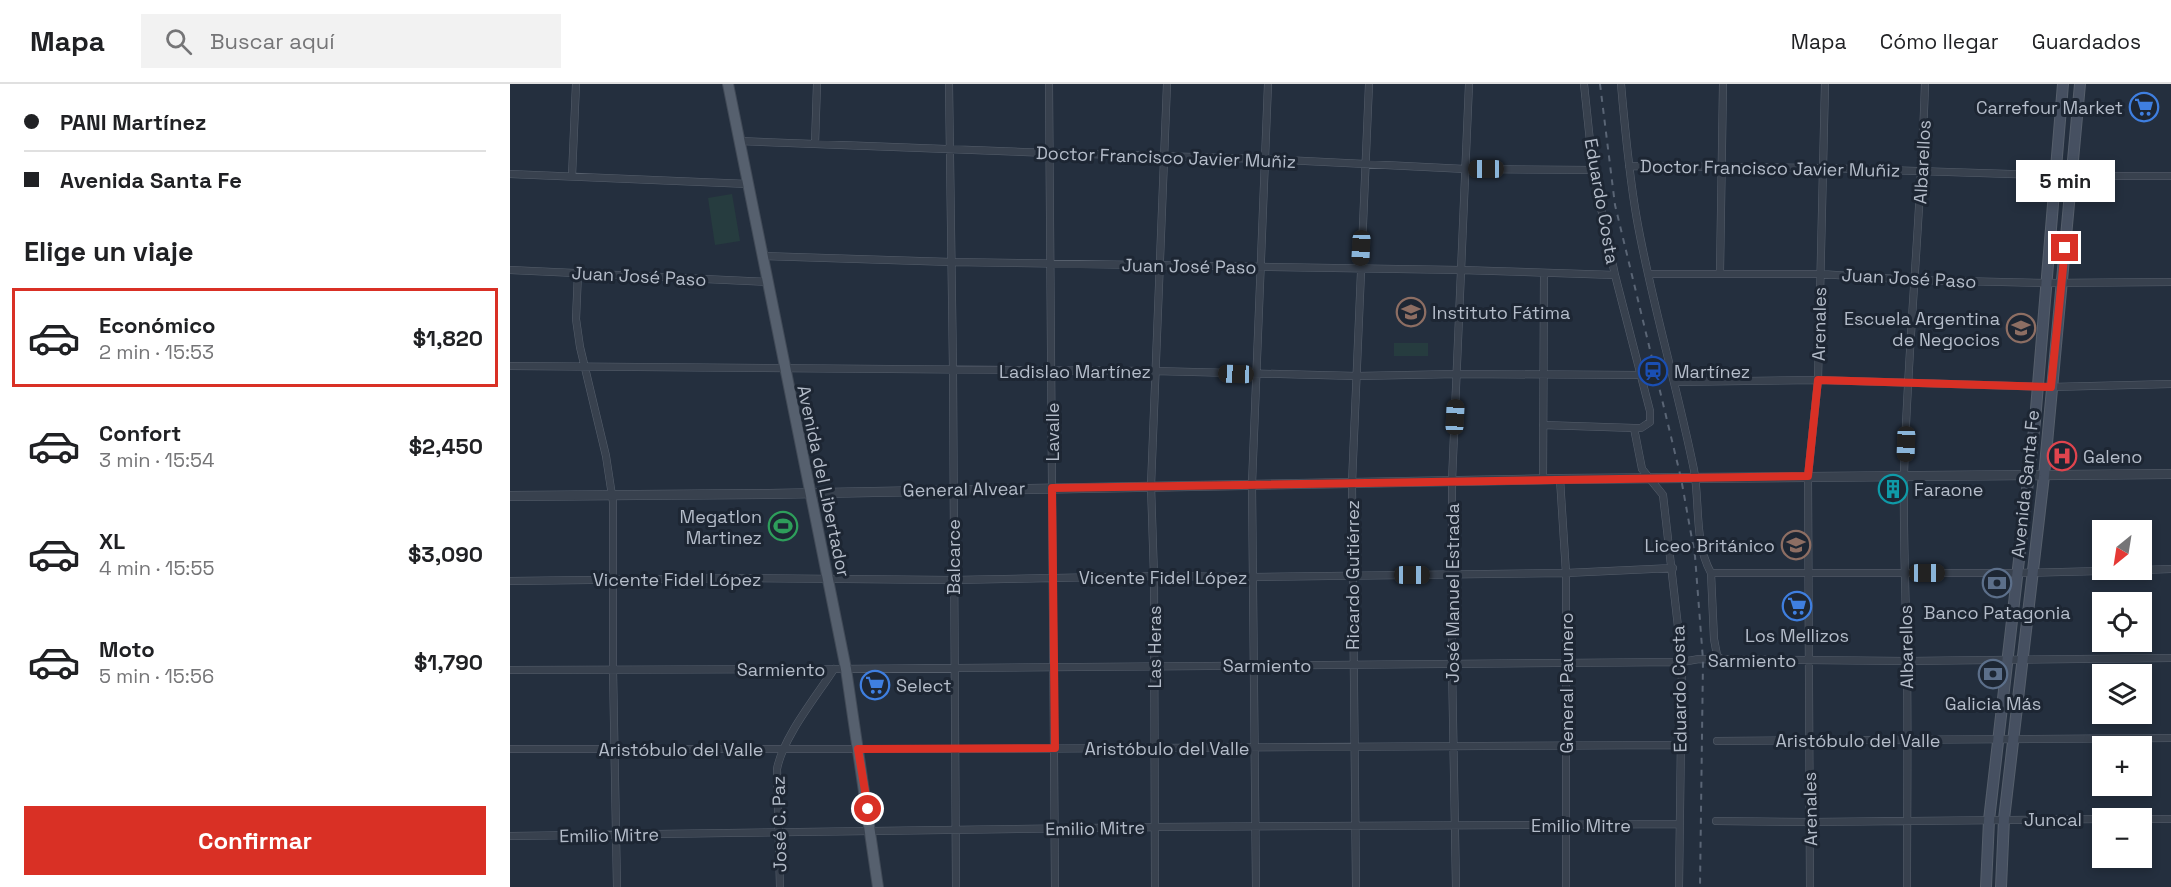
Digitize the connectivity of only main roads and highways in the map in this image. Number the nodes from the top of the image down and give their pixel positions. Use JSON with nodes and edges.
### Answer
{"nodes":[{"id":1,"x":728,"y":84,"type":"edge"},
{"id":2,"x":2063,"y":84,"type":"edge"},
{"id":3,"x":2080,"y":84,"type":"edge"},
{"id":4,"x":878,"y":887,"type":"edge"},
{"id":5,"x":1986,"y":887,"type":"edge"},
{"id":6,"x":2001,"y":887,"type":"edge"}],
"edges":[{"from":1,"to":4,"type":"main road","name":"Avenida del Libertador"},
{"from":2,"to":5,"type":"main road","name":"Avenida Santa Fe"},
{"from":3,"to":6,"type":"main road","name":"Avenida Santa Fe"}]}
